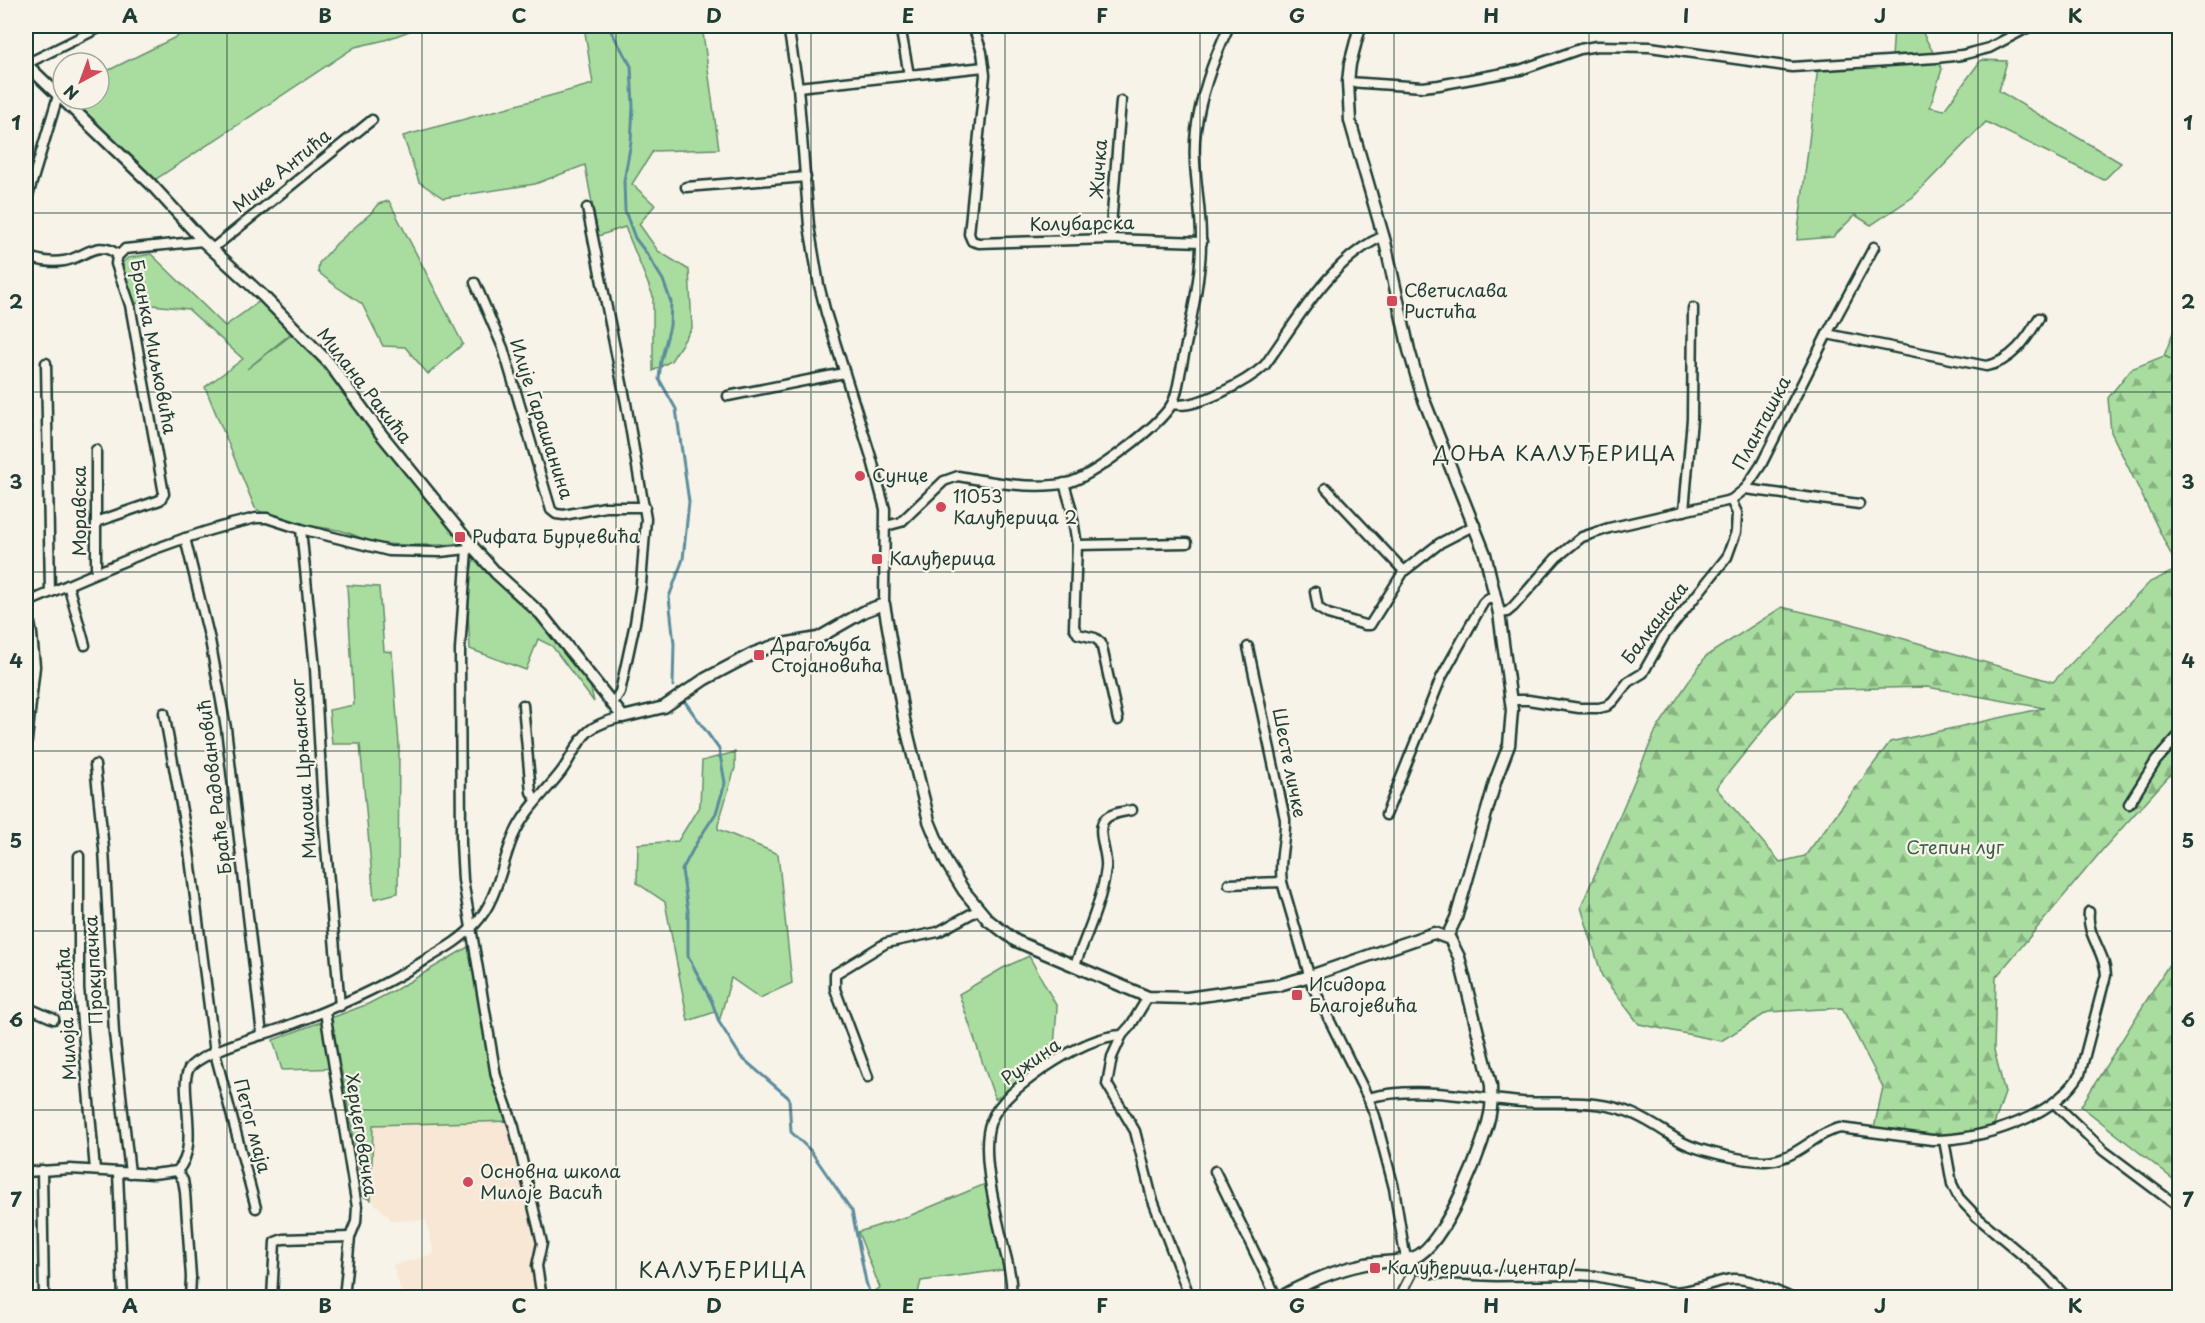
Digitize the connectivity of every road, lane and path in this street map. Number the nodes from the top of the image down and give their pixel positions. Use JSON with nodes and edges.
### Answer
{"nodes":[{"id":1,"x":103,"y":26,"type":"edge"},
{"id":2,"x":788,"y":26,"type":"edge"},
{"id":3,"x":900,"y":26,"type":"edge"},
{"id":4,"x":973,"y":26,"type":"edge"},
{"id":5,"x":1229,"y":26,"type":"edge"},
{"id":6,"x":1360,"y":26,"type":"edge"},
{"id":7,"x":2031,"y":26,"type":"edge"},
{"id":8,"x":26,"y":64,"type":"edge"},
{"id":9,"x":984,"y":67,"type":"junction"},
{"id":10,"x":909,"y":75,"type":"junction"},
{"id":11,"x":1347,"y":82,"type":"junction"},
{"id":12,"x":798,"y":87,"type":"junction"},
{"id":13,"x":51,"y":89,"type":"edge"},
{"id":14,"x":1121,"y":101,"type":"dead end"},
{"id":15,"x":53,"y":111,"type":"edge"},
{"id":16,"x":74,"y":111,"type":"edge"},
{"id":17,"x":372,"y":120,"type":"dead end"},
{"id":18,"x":806,"y":177,"type":"junction"},
{"id":19,"x":686,"y":187,"type":"dead end"},
{"id":20,"x":26,"y":202,"type":"edge"},
{"id":21,"x":587,"y":208,"type":"dead end"},
{"id":22,"x":1384,"y":236,"type":"junction"},
{"id":23,"x":1110,"y":239,"type":"junction"},
{"id":24,"x":203,"y":241,"type":"junction"},
{"id":25,"x":1202,"y":242,"type":"junction"},
{"id":26,"x":1874,"y":248,"type":"dead end"},
{"id":27,"x":212,"y":249,"type":"junction"},
{"id":28,"x":26,"y":255,"type":"edge"},
{"id":29,"x":118,"y":255,"type":"junction"},
{"id":30,"x":475,"y":283,"type":"dead end"},
{"id":31,"x":1694,"y":308,"type":"dead end"},
{"id":32,"x":2039,"y":318,"type":"dead end"},
{"id":33,"x":1827,"y":334,"type":"junction"},
{"id":34,"x":46,"y":363,"type":"dead end"},
{"id":35,"x":844,"y":373,"type":"junction"},
{"id":36,"x":728,"y":396,"type":"dead end"},
{"id":37,"x":1172,"y":404,"type":"junction"},
{"id":38,"x":96,"y":450,"type":"dead end"},
{"id":39,"x":1064,"y":483,"type":"junction"},
{"id":40,"x":1326,"y":488,"type":"dead end"},
{"id":41,"x":1745,"y":489,"type":"junction"},
{"id":42,"x":1731,"y":500,"type":"junction"},
{"id":43,"x":1859,"y":504,"type":"dead end"},
{"id":44,"x":645,"y":507,"type":"junction"},
{"id":45,"x":1684,"y":511,"type":"junction"},
{"id":46,"x":96,"y":522,"type":"junction"},
{"id":47,"x":1475,"y":525,"type":"junction"},
{"id":48,"x":885,"y":526,"type":"junction"},
{"id":49,"x":302,"y":529,"type":"junction"},
{"id":50,"x":185,"y":538,"type":"junction"},
{"id":51,"x":1187,"y":543,"type":"dead end"},
{"id":52,"x":1077,"y":545,"type":"junction"},
{"id":53,"x":470,"y":547,"type":"junction"},
{"id":54,"x":1404,"y":571,"type":"junction"},
{"id":55,"x":96,"y":572,"type":"junction"},
{"id":56,"x":68,"y":585,"type":"junction"},
{"id":57,"x":50,"y":592,"type":"junction"},
{"id":58,"x":1315,"y":592,"type":"dead end"},
{"id":59,"x":1495,"y":597,"type":"junction"},
{"id":60,"x":26,"y":603,"type":"edge"},
{"id":61,"x":884,"y":604,"type":"junction"},
{"id":62,"x":1499,"y":613,"type":"junction"},
{"id":63,"x":85,"y":645,"type":"dead end"},
{"id":64,"x":1248,"y":647,"type":"dead end"},
{"id":65,"x":1511,"y":700,"type":"junction"},
{"id":66,"x":613,"y":703,"type":"junction"},
{"id":67,"x":523,"y":705,"type":"dead end"},
{"id":68,"x":164,"y":713,"type":"dead end"},
{"id":69,"x":623,"y":717,"type":"junction"},
{"id":70,"x":1118,"y":720,"type":"dead end"},
{"id":71,"x":2180,"y":734,"type":"edge"},
{"id":72,"x":26,"y":749,"type":"edge"},
{"id":73,"x":95,"y":765,"type":"dead end"},
{"id":74,"x":536,"y":800,"type":"junction"},
{"id":75,"x":2129,"y":804,"type":"dead end"},
{"id":76,"x":1132,"y":810,"type":"dead end"},
{"id":77,"x":1386,"y":815,"type":"dead end"},
{"id":78,"x":79,"y":856,"type":"dead end"},
{"id":79,"x":1282,"y":882,"type":"junction"},
{"id":80,"x":1229,"y":884,"type":"dead end"},
{"id":81,"x":978,"y":910,"type":"junction"},
{"id":82,"x":2089,"y":912,"type":"dead end"},
{"id":83,"x":472,"y":928,"type":"junction"},
{"id":84,"x":1447,"y":937,"type":"junction"},
{"id":85,"x":1075,"y":965,"type":"junction"},
{"id":86,"x":1310,"y":976,"type":"junction"},
{"id":87,"x":1148,"y":997,"type":"junction"},
{"id":88,"x":339,"y":1006,"type":"junction"},
{"id":89,"x":26,"y":1007,"type":"edge"},
{"id":90,"x":325,"y":1012,"type":"junction"},
{"id":91,"x":54,"y":1019,"type":"dead end"},
{"id":92,"x":262,"y":1035,"type":"junction"},
{"id":93,"x":1122,"y":1035,"type":"junction"},
{"id":94,"x":215,"y":1053,"type":"junction"},
{"id":95,"x":868,"y":1077,"type":"dead end"},
{"id":96,"x":1368,"y":1098,"type":"junction"},
{"id":97,"x":1491,"y":1098,"type":"junction"},
{"id":98,"x":2055,"y":1104,"type":"junction"},
{"id":99,"x":1944,"y":1140,"type":"junction"},
{"id":100,"x":42,"y":1170,"type":"junction"},
{"id":101,"x":94,"y":1170,"type":"junction"},
{"id":102,"x":177,"y":1170,"type":"junction"},
{"id":103,"x":1215,"y":1171,"type":"dead end"},
{"id":104,"x":26,"y":1172,"type":"edge"},
{"id":105,"x":118,"y":1172,"type":"junction"},
{"id":106,"x":130,"y":1173,"type":"junction"},
{"id":107,"x":256,"y":1208,"type":"dead end"},
{"id":108,"x":2180,"y":1208,"type":"edge"},
{"id":109,"x":350,"y":1237,"type":"junction"},
{"id":110,"x":1406,"y":1260,"type":"junction"},
{"id":111,"x":44,"y":1298,"type":"edge"},
{"id":112,"x":123,"y":1298,"type":"edge"},
{"id":113,"x":190,"y":1298,"type":"edge"},
{"id":114,"x":272,"y":1298,"type":"edge"},
{"id":115,"x":344,"y":1298,"type":"edge"},
{"id":116,"x":542,"y":1298,"type":"edge"},
{"id":117,"x":1011,"y":1298,"type":"edge"},
{"id":118,"x":1190,"y":1298,"type":"edge"},
{"id":119,"x":1278,"y":1298,"type":"edge"},
{"id":120,"x":1400,"y":1298,"type":"edge"},
{"id":121,"x":1792,"y":1298,"type":"edge"},
{"id":122,"x":2067,"y":1298,"type":"edge"}],
"edges":[{"from":1,"to":8,"type":"street"},
{"from":2,"to":12,"type":"street"},
{"from":3,"to":10,"type":"street"},
{"from":4,"to":9,"type":"street"},
{"from":5,"to":25,"type":"street"},
{"from":6,"to":11,"type":"street"},
{"from":7,"to":11,"type":"street"},
{"from":8,"to":13,"type":"street","name":"Милана Ракића"},
{"from":9,"to":10,"type":"street"},
{"from":9,"to":23,"type":"street","name":"Колубарска"},
{"from":10,"to":12,"type":"street"},
{"from":11,"to":22,"type":"street"},
{"from":12,"to":18,"type":"street"},
{"from":14,"to":23,"type":"street","name":"Жичка"},
{"from":15,"to":20,"type":"street"},
{"from":16,"to":24,"type":"street","name":"Милана Ракића"},
{"from":17,"to":27,"type":"street","name":"Мике Антића"},
{"from":18,"to":19,"type":"street"},
{"from":18,"to":35,"type":"street"},
{"from":21,"to":44,"type":"street"},
{"from":22,"to":37,"type":"street"},
{"from":22,"to":47,"type":"street"},
{"from":23,"to":25,"type":"street","name":"Колубарска"},
{"from":24,"to":27,"type":"street","name":"Милана Ракића"},
{"from":24,"to":29,"type":"street","name":"Бранка Миљковића"},
{"from":25,"to":37,"type":"street"},
{"from":26,"to":33,"type":"street","name":"Планташка"},
{"from":27,"to":53,"type":"street","name":"Милана Ракића"},
{"from":28,"to":29,"type":"street"},
{"from":29,"to":46,"type":"street","name":"Бранка Миљковића"},
{"from":30,"to":44,"type":"street","name":"Илије Гарашанина"},
{"from":31,"to":45,"type":"street"},
{"from":32,"to":33,"type":"street"},
{"from":33,"to":41,"type":"street","name":"Планташка"},
{"from":34,"to":57,"type":"street"},
{"from":35,"to":36,"type":"street"},
{"from":35,"to":48,"type":"street"},
{"from":37,"to":39,"type":"street"},
{"from":38,"to":46,"type":"street","name":"Моравска"},
{"from":39,"to":48,"type":"street"},
{"from":39,"to":52,"type":"street"},
{"from":40,"to":54,"type":"street"},
{"from":41,"to":42,"type":"street","name":"Планташка"},
{"from":41,"to":43,"type":"street"},
{"from":42,"to":45,"type":"street","name":"Планташка"},
{"from":42,"to":65,"type":"street","name":"Балканска"},
{"from":44,"to":66,"type":"street"},
{"from":45,"to":62,"type":"street","name":"Планташка"},
{"from":46,"to":55,"type":"street","name":"Моравска"},
{"from":47,"to":54,"type":"street"},
{"from":47,"to":59,"type":"street"},
{"from":48,"to":61,"type":"street"},
{"from":49,"to":50,"type":"street"},
{"from":49,"to":53,"type":"street"},
{"from":49,"to":88,"type":"street","name":"Милоша Црњанског"},
{"from":50,"to":55,"type":"street"},
{"from":50,"to":92,"type":"street","name":"Браће Радовановић"},
{"from":51,"to":52,"type":"street"},
{"from":52,"to":70,"type":"street"},
{"from":53,"to":66,"type":"street","name":"Милана Ракића"},
{"from":53,"to":83,"type":"street"},
{"from":54,"to":58,"type":"street"},
{"from":55,"to":56,"type":"street"},
{"from":56,"to":57,"type":"street"},
{"from":56,"to":63,"type":"street"},
{"from":57,"to":60,"type":"street"},
{"from":59,"to":62,"type":"street"},
{"from":59,"to":77,"type":"street"},
{"from":60,"to":72,"type":"street"},
{"from":61,"to":69,"type":"street"},
{"from":61,"to":81,"type":"street"},
{"from":62,"to":65,"type":"street"},
{"from":64,"to":79,"type":"street","name":"Шесте личке"},
{"from":65,"to":84,"type":"street"},
{"from":66,"to":69,"type":"street","name":"Милана Ракића"},
{"from":67,"to":74,"type":"street"},
{"from":68,"to":94,"type":"street","name":"Петог маја"},
{"from":69,"to":74,"type":"street"},
{"from":71,"to":75,"type":"street"},
{"from":73,"to":106,"type":"street","name":"Прокупачка"},
{"from":74,"to":83,"type":"street"},
{"from":76,"to":85,"type":"street"},
{"from":78,"to":101,"type":"street","name":"Милоја Васића"},
{"from":79,"to":80,"type":"street"},
{"from":79,"to":86,"type":"street","name":"Шесте личке"},
{"from":81,"to":85,"type":"street"},
{"from":81,"to":95,"type":"street"},
{"from":82,"to":98,"type":"street"},
{"from":83,"to":88,"type":"street"},
{"from":83,"to":116,"type":"street"},
{"from":84,"to":86,"type":"street"},
{"from":84,"to":97,"type":"street"},
{"from":85,"to":87,"type":"street"},
{"from":86,"to":87,"type":"street"},
{"from":86,"to":96,"type":"street","name":"Шесте личке"},
{"from":87,"to":93,"type":"street"},
{"from":88,"to":90,"type":"street"},
{"from":89,"to":91,"type":"street"},
{"from":90,"to":92,"type":"street"},
{"from":90,"to":109,"type":"street","name":"Херцеговачка"},
{"from":92,"to":94,"type":"street"},
{"from":93,"to":117,"type":"street","name":"Ружина"},
{"from":93,"to":118,"type":"street"},
{"from":94,"to":102,"type":"street"},
{"from":94,"to":107,"type":"street","name":"Петог маја"},
{"from":96,"to":97,"type":"street"},
{"from":96,"to":110,"type":"street","name":"Шесте личке"},
{"from":97,"to":99,"type":"street"},
{"from":97,"to":110,"type":"street"},
{"from":98,"to":99,"type":"street"},
{"from":98,"to":108,"type":"street"},
{"from":99,"to":122,"type":"street"},
{"from":100,"to":101,"type":"street"},
{"from":100,"to":104,"type":"street"},
{"from":100,"to":111,"type":"street"},
{"from":101,"to":105,"type":"street"},
{"from":102,"to":106,"type":"street"},
{"from":102,"to":113,"type":"street"},
{"from":103,"to":119,"type":"street"},
{"from":105,"to":106,"type":"street"},
{"from":105,"to":112,"type":"street"},
{"from":109,"to":114,"type":"street"},
{"from":109,"to":115,"type":"street","name":"Херцеговачка"},
{"from":110,"to":119,"type":"street"},
{"from":110,"to":120,"type":"street","name":"Шесте личке"},
{"from":110,"to":121,"type":"street"}]}
